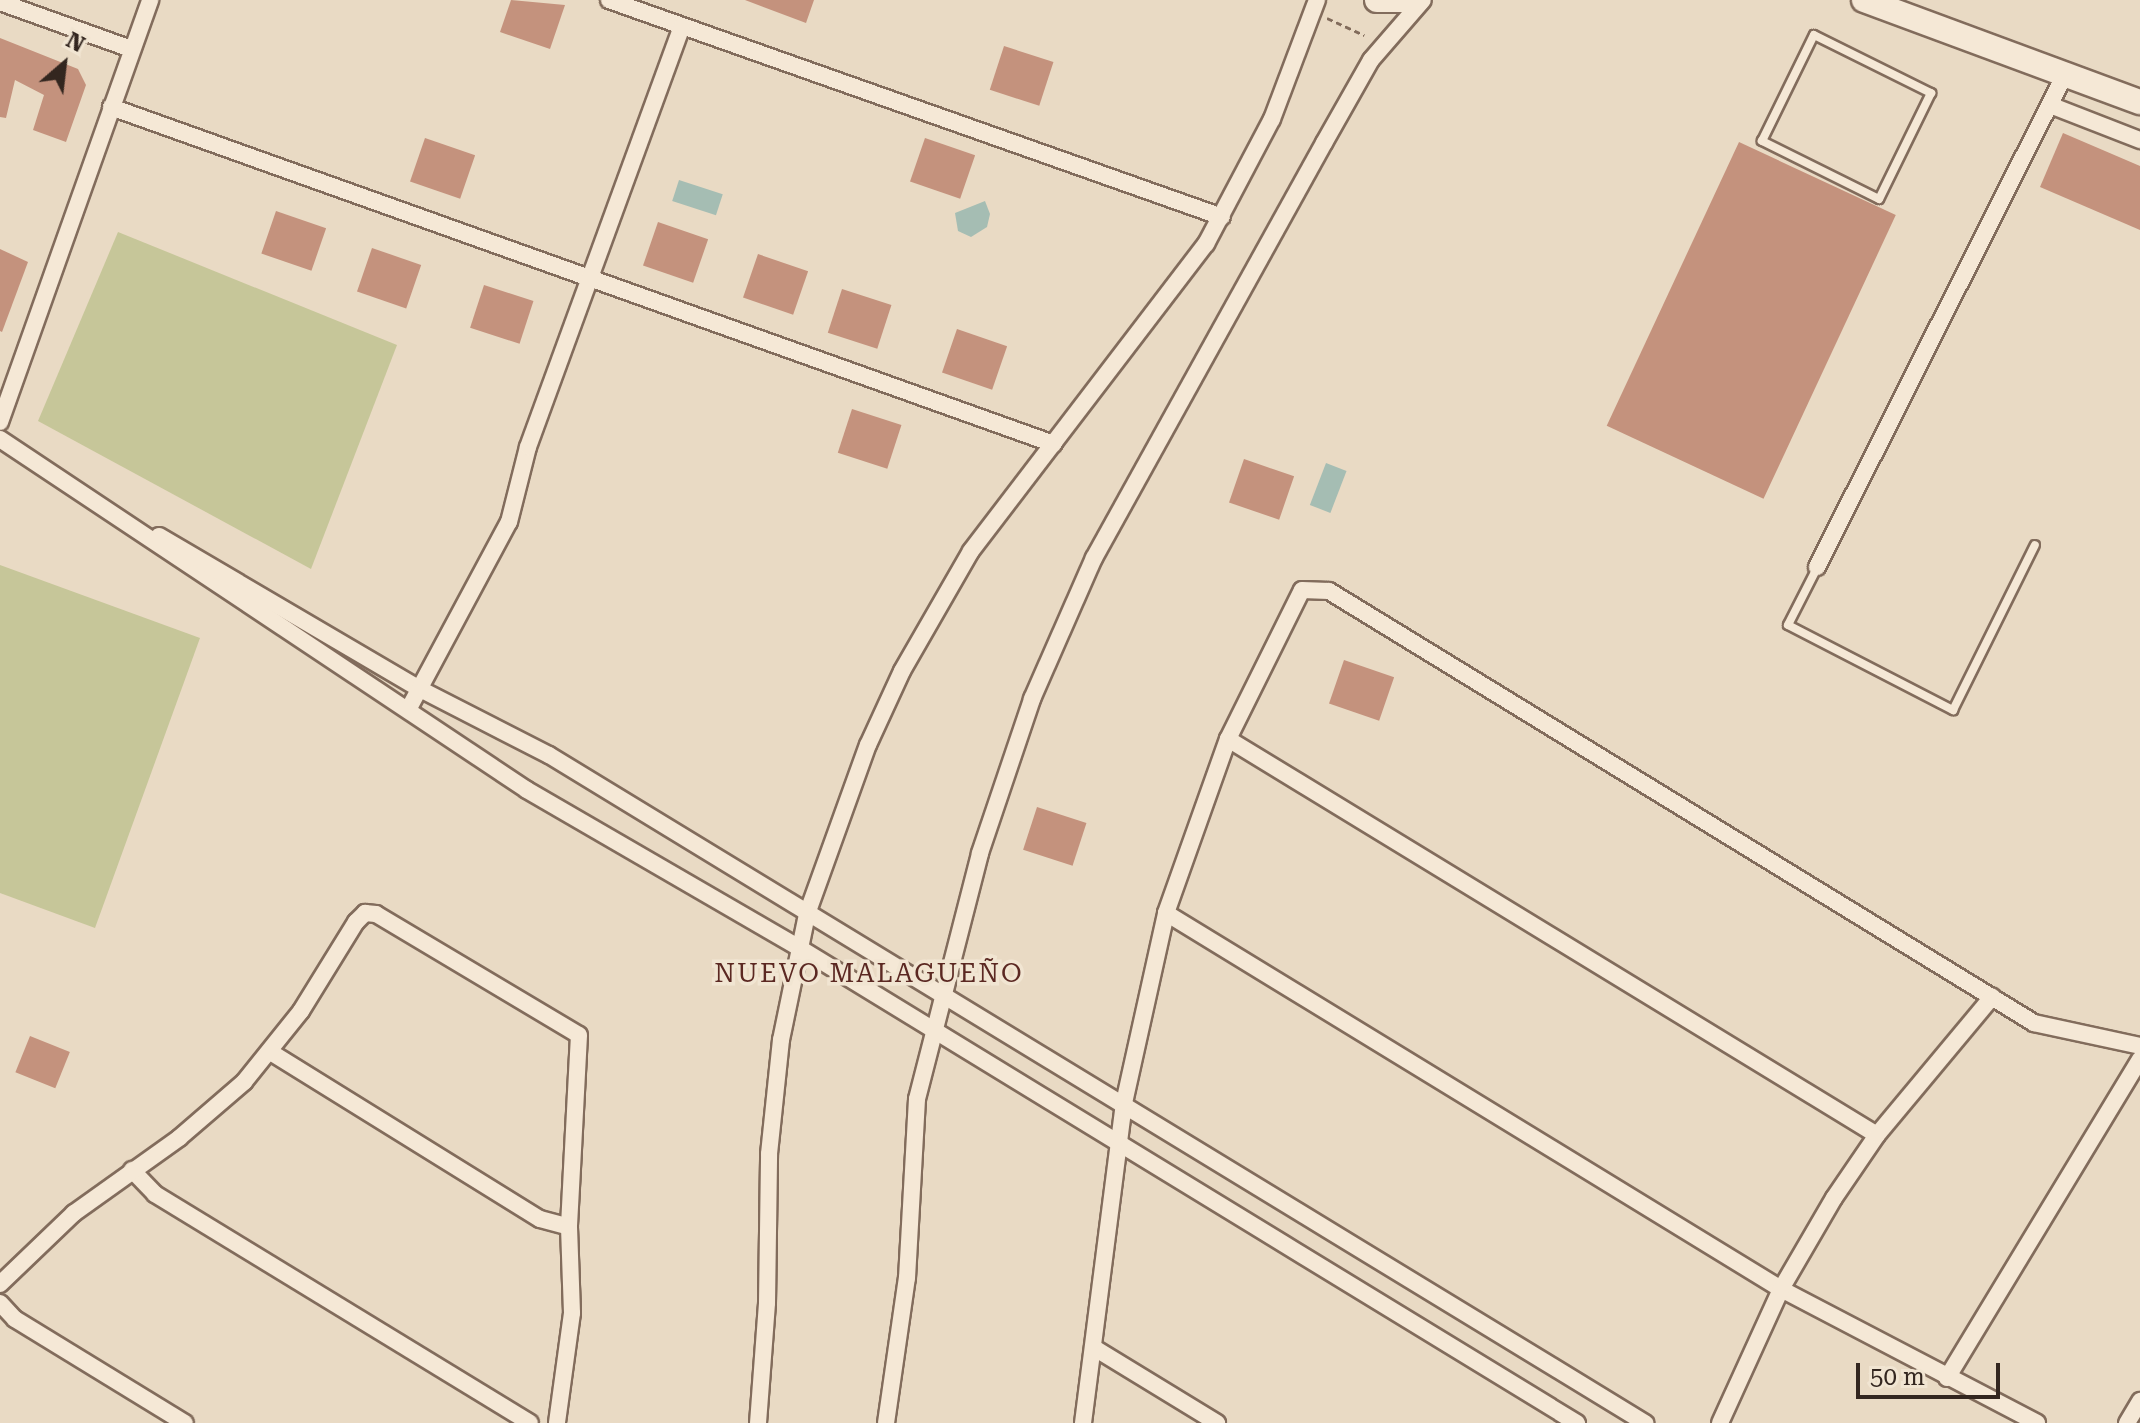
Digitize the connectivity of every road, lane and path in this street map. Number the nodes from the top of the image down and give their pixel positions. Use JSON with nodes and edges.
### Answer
{"nodes":[{"id":1,"x":150,"y":0,"type":"edge"},
{"id":2,"x":609,"y":0,"type":"edge"},
{"id":3,"x":1377,"y":0,"type":"edge"},
{"id":4,"x":1420,"y":0,"type":"edge"},
{"id":5,"x":1864,"y":0,"type":"edge"},
{"id":6,"x":0,"y":2,"type":"edge"},
{"id":7,"x":1318,"y":7,"type":"edge"},
{"id":8,"x":682,"y":26,"type":"junction"},
{"id":9,"x":1364,"y":35,"type":"dead end"},
{"id":10,"x":131,"y":49,"type":"junction"},
{"id":11,"x":2065,"y":74,"type":"junction"},
{"id":12,"x":1931,"y":93,"type":"joint"},
{"id":13,"x":2140,"y":102,"type":"edge"},
{"id":14,"x":2050,"y":105,"type":"junction"},
{"id":15,"x":111,"y":107,"type":"junction"},
{"id":16,"x":2140,"y":140,"type":"edge"},
{"id":17,"x":1222,"y":217,"type":"junction"},
{"id":18,"x":590,"y":276,"type":"junction"},
{"id":19,"x":0,"y":422,"type":"edge"},
{"id":20,"x":0,"y":439,"type":"edge"},
{"id":21,"x":1054,"y":444,"type":"junction"},
{"id":22,"x":94,"y":500,"type":"junction"},
{"id":23,"x":2035,"y":545,"type":"dead end"},
{"id":24,"x":1817,"y":567,"type":"joint"},
{"id":25,"x":420,"y":689,"type":"junction"},
{"id":26,"x":408,"y":710,"type":"junction"},
{"id":27,"x":1228,"y":739,"type":"junction"},
{"id":28,"x":1166,"y":913,"type":"junction"},
{"id":29,"x":807,"y":914,"type":"junction"},
{"id":30,"x":798,"y":947,"type":"junction"},
{"id":31,"x":941,"y":994,"type":"junction"},
{"id":32,"x":1992,"y":997,"type":"junction"},
{"id":33,"x":931,"y":1032,"type":"junction"},
{"id":34,"x":2140,"y":1046,"type":"edge"},
{"id":35,"x":272,"y":1053,"type":"junction"},
{"id":36,"x":2140,"y":1059,"type":"edge"},
{"id":37,"x":1124,"y":1103,"type":"junction"},
{"id":38,"x":1877,"y":1135,"type":"junction"},
{"id":39,"x":1118,"y":1140,"type":"junction"},
{"id":40,"x":132,"y":1170,"type":"junction"},
{"id":41,"x":569,"y":1227,"type":"junction"},
{"id":42,"x":0,"y":1284,"type":"edge"},
{"id":43,"x":1781,"y":1289,"type":"junction"},
{"id":44,"x":0,"y":1303,"type":"edge"},
{"id":45,"x":1096,"y":1349,"type":"junction"},
{"id":46,"x":1947,"y":1378,"type":"junction"},
{"id":47,"x":2140,"y":1401,"type":"edge"},
{"id":48,"x":185,"y":1423,"type":"edge"},
{"id":49,"x":530,"y":1423,"type":"edge"},
{"id":50,"x":557,"y":1423,"type":"edge"},
{"id":51,"x":758,"y":1423,"type":"edge"},
{"id":52,"x":886,"y":1423,"type":"edge"},
{"id":53,"x":1083,"y":1423,"type":"edge"},
{"id":54,"x":1217,"y":1423,"type":"edge"},
{"id":55,"x":1577,"y":1423,"type":"edge"},
{"id":56,"x":1645,"y":1423,"type":"edge"},
{"id":57,"x":1720,"y":1423,"type":"edge"},
{"id":58,"x":2037,"y":1423,"type":"edge"},
{"id":59,"x":2127,"y":1423,"type":"edge"}],
"edges":[{"from":1,"to":10,"type":"street"},
{"from":2,"to":8,"type":"street"},
{"from":3,"to":4,"type":"main road"},
{"from":4,"to":31,"type":"street"},
{"from":5,"to":11,"type":"main road"},
{"from":6,"to":10,"type":"street"},
{"from":7,"to":9,"type":"path"},
{"from":7,"to":17,"type":"street"},
{"from":8,"to":17,"type":"street"},
{"from":8,"to":18,"type":"street"},
{"from":10,"to":15,"type":"street"},
{"from":11,"to":13,"type":"main road"},
{"from":11,"to":14,"type":"street"},
{"from":12,"to":12,"type":"lane"},
{"from":14,"to":16,"type":"street"},
{"from":14,"to":24,"type":"street"},
{"from":15,"to":18,"type":"street"},
{"from":15,"to":19,"type":"street"},
{"from":17,"to":21,"type":"street"},
{"from":18,"to":21,"type":"street"},
{"from":18,"to":25,"type":"street"},
{"from":20,"to":22,"type":"street"},
{"from":21,"to":29,"type":"street"},
{"from":22,"to":25,"type":"street"},
{"from":22,"to":26,"type":"street"},
{"from":23,"to":24,"type":"lane"},
{"from":25,"to":26,"type":"street"},
{"from":25,"to":29,"type":"street"},
{"from":26,"to":30,"type":"street"},
{"from":27,"to":28,"type":"street"},
{"from":27,"to":32,"type":"street"},
{"from":27,"to":38,"type":"street"},
{"from":28,"to":37,"type":"street"},
{"from":28,"to":43,"type":"street"},
{"from":29,"to":30,"type":"street"},
{"from":29,"to":31,"type":"street"},
{"from":30,"to":33,"type":"street"},
{"from":30,"to":51,"type":"street"},
{"from":31,"to":33,"type":"street"},
{"from":31,"to":37,"type":"street"},
{"from":32,"to":34,"type":"street"},
{"from":32,"to":38,"type":"street"},
{"from":33,"to":39,"type":"street"},
{"from":33,"to":52,"type":"street"},
{"from":35,"to":40,"type":"street"},
{"from":35,"to":41,"type":"street"},
{"from":35,"to":41,"type":"street"},
{"from":36,"to":46,"type":"street"},
{"from":37,"to":39,"type":"street"},
{"from":37,"to":56,"type":"street"},
{"from":38,"to":43,"type":"street"},
{"from":39,"to":45,"type":"street"},
{"from":39,"to":55,"type":"street"},
{"from":40,"to":42,"type":"street"},
{"from":40,"to":49,"type":"street"},
{"from":41,"to":50,"type":"street"},
{"from":43,"to":46,"type":"street"},
{"from":43,"to":57,"type":"street"},
{"from":44,"to":48,"type":"street"},
{"from":45,"to":53,"type":"street"},
{"from":45,"to":54,"type":"street"},
{"from":46,"to":58,"type":"street"},
{"from":47,"to":59,"type":"street"}]}
